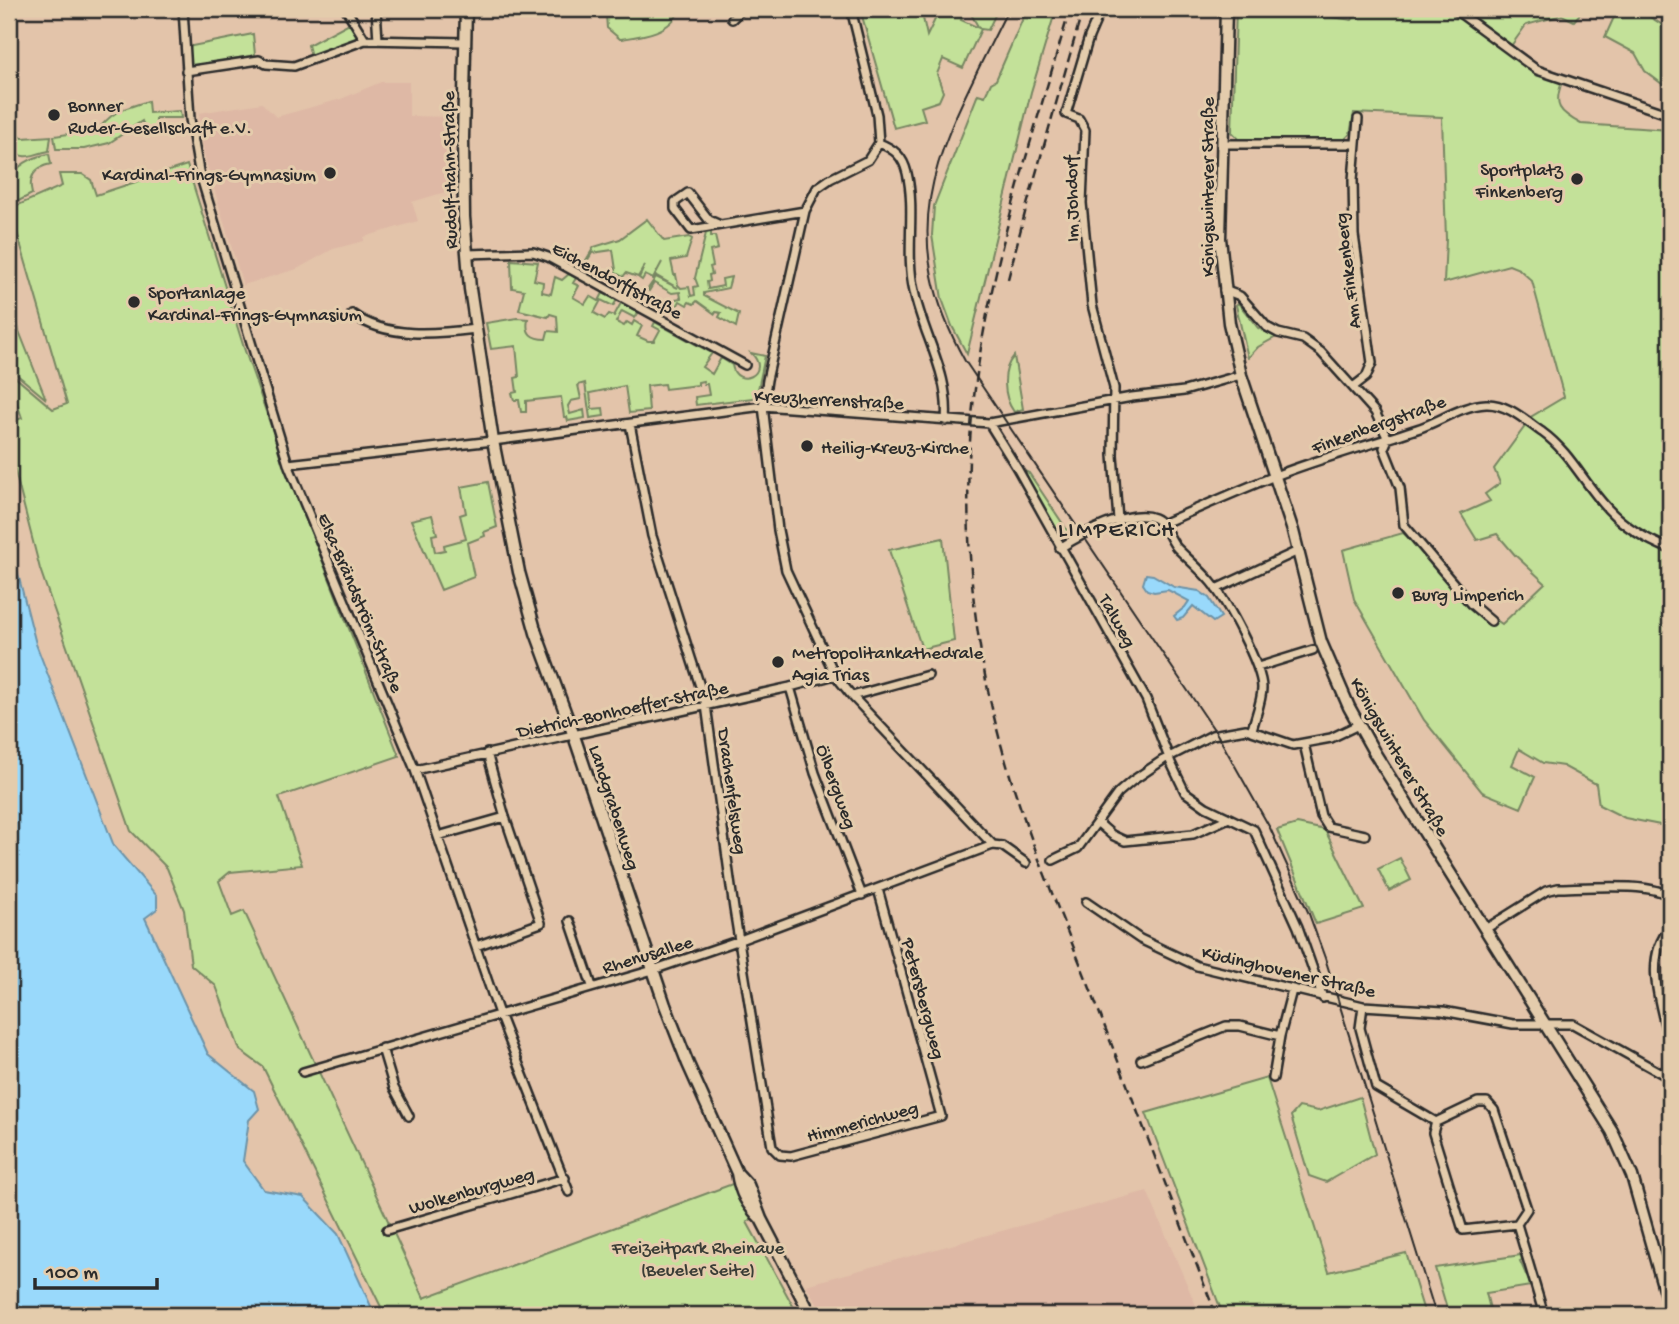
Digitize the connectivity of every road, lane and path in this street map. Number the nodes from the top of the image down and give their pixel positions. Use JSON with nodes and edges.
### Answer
{"nodes":[{"id":1,"x":183,"y":9,"type":"edge"},
{"id":2,"x":346,"y":9,"type":"edge"},
{"id":3,"x":376,"y":9,"type":"edge"},
{"id":4,"x":466,"y":9,"type":"edge"},
{"id":5,"x":742,"y":9,"type":"edge"},
{"id":6,"x":851,"y":9,"type":"edge"},
{"id":7,"x":1101,"y":9,"type":"edge"},
{"id":8,"x":1226,"y":9,"type":"edge"},
{"id":9,"x":1454,"y":9,"type":"edge"},
{"id":10,"x":732,"y":19,"type":"dead end"},
{"id":11,"x":365,"y":40,"type":"junction"},
{"id":12,"x":378,"y":40,"type":"junction"},
{"id":13,"x":465,"y":42,"type":"junction"},
{"id":14,"x":186,"y":71,"type":"junction"},
{"id":15,"x":1670,"y":115,"type":"edge"},
{"id":16,"x":1358,"y":119,"type":"dead end"},
{"id":17,"x":879,"y":143,"type":"junction"},
{"id":18,"x":1222,"y":144,"type":"junction"},
{"id":19,"x":1355,"y":144,"type":"junction"},
{"id":20,"x":805,"y":211,"type":"junction"},
{"id":21,"x":718,"y":225,"type":"junction"},
{"id":22,"x":467,"y":254,"type":"junction"},
{"id":23,"x":1224,"y":290,"type":"junction"},
{"id":24,"x":352,"y":314,"type":"dead end"},
{"id":25,"x":476,"y":329,"type":"junction"},
{"id":26,"x":745,"y":365,"type":"dead end"},
{"id":27,"x":1241,"y":375,"type":"junction"},
{"id":28,"x":1353,"y":387,"type":"junction"},
{"id":29,"x":1115,"y":401,"type":"junction"},
{"id":30,"x":763,"y":406,"type":"junction"},
{"id":31,"x":946,"y":421,"type":"junction"},
{"id":32,"x":989,"y":423,"type":"junction"},
{"id":33,"x":630,"y":424,"type":"junction"},
{"id":34,"x":1388,"y":439,"type":"junction"},
{"id":35,"x":493,"y":442,"type":"junction"},
{"id":36,"x":288,"y":464,"type":"junction"},
{"id":37,"x":1275,"y":476,"type":"junction"},
{"id":38,"x":1118,"y":520,"type":"junction"},
{"id":39,"x":1162,"y":524,"type":"junction"},
{"id":40,"x":1060,"y":548,"type":"junction"},
{"id":41,"x":1670,"y":550,"type":"edge"},
{"id":42,"x":1298,"y":551,"type":"junction"},
{"id":43,"x":1216,"y":589,"type":"junction"},
{"id":44,"x":1491,"y":621,"type":"dead end"},
{"id":45,"x":1313,"y":650,"type":"dead end"},
{"id":46,"x":1258,"y":667,"type":"junction"},
{"id":47,"x":835,"y":675,"type":"junction"},
{"id":48,"x":928,"y":675,"type":"dead end"},
{"id":49,"x":790,"y":687,"type":"junction"},
{"id":50,"x":852,"y":696,"type":"junction"},
{"id":51,"x":706,"y":705,"type":"junction"},
{"id":52,"x":1358,"y":725,"type":"junction"},
{"id":53,"x":1252,"y":730,"type":"junction"},
{"id":54,"x":574,"y":736,"type":"junction"},
{"id":55,"x":1304,"y":744,"type":"junction"},
{"id":56,"x":487,"y":752,"type":"junction"},
{"id":57,"x":1170,"y":757,"type":"junction"},
{"id":58,"x":415,"y":770,"type":"junction"},
{"id":59,"x":505,"y":817,"type":"junction"},
{"id":60,"x":1229,"y":818,"type":"junction"},
{"id":61,"x":1097,"y":822,"type":"junction"},
{"id":62,"x":1365,"y":835,"type":"dead end"},
{"id":63,"x":438,"y":836,"type":"junction"},
{"id":64,"x":993,"y":845,"type":"junction"},
{"id":65,"x":1053,"y":860,"type":"dead end"},
{"id":66,"x":1026,"y":863,"type":"dead end"},
{"id":67,"x":878,"y":889,"type":"junction"},
{"id":68,"x":862,"y":895,"type":"junction"},
{"id":69,"x":1670,"y":898,"type":"edge"},
{"id":70,"x":1086,"y":902,"type":"dead end"},
{"id":71,"x":570,"y":921,"type":"dead end"},
{"id":72,"x":1487,"y":928,"type":"junction"},
{"id":73,"x":1670,"y":929,"type":"edge"},
{"id":74,"x":740,"y":940,"type":"junction"},
{"id":75,"x":476,"y":947,"type":"junction"},
{"id":76,"x":653,"y":970,"type":"junction"},
{"id":77,"x":592,"y":986,"type":"junction"},
{"id":78,"x":1292,"y":990,"type":"junction"},
{"id":79,"x":1323,"y":998,"type":"junction"},
{"id":80,"x":1363,"y":1006,"type":"junction"},
{"id":81,"x":499,"y":1014,"type":"junction"},
{"id":82,"x":1544,"y":1023,"type":"junction"},
{"id":83,"x":1280,"y":1035,"type":"junction"},
{"id":84,"x":1670,"y":1047,"type":"edge"},
{"id":85,"x":382,"y":1048,"type":"junction"},
{"id":86,"x":1141,"y":1060,"type":"dead end"},
{"id":87,"x":303,"y":1072,"type":"dead end"},
{"id":88,"x":1273,"y":1078,"type":"dead end"},
{"id":89,"x":1670,"y":1078,"type":"edge"},
{"id":90,"x":409,"y":1116,"type":"dead end"},
{"id":91,"x":941,"y":1116,"type":"joint"},
{"id":92,"x":1436,"y":1122,"type":"junction"},
{"id":93,"x":791,"y":1156,"type":"joint"},
{"id":94,"x":565,"y":1178,"type":"junction"},
{"id":95,"x":569,"y":1192,"type":"dead end"},
{"id":96,"x":1517,"y":1223,"type":"junction"},
{"id":97,"x":387,"y":1230,"type":"dead end"},
{"id":98,"x":1665,"y":1279,"type":"edge"},
{"id":99,"x":1670,"y":1310,"type":"edge"},
{"id":100,"x":811,"y":1315,"type":"edge"},
{"id":101,"x":1544,"y":1315,"type":"edge"}],
"edges":[{"from":1,"to":14,"type":"street","name":"Elsa-Brändström-Straße"},
{"from":2,"to":11,"type":"street"},
{"from":3,"to":12,"type":"street"},
{"from":4,"to":13,"type":"main road","name":"Rudolf-Hahn-Straße"},
{"from":5,"to":10,"type":"street"},
{"from":6,"to":17,"type":"street"},
{"from":7,"to":29,"type":"street","name":"Im Johdorf"},
{"from":8,"to":18,"type":"main road","name":"Königswinterer Straße"},
{"from":9,"to":15,"type":"street"},
{"from":11,"to":12,"type":"street"},
{"from":11,"to":14,"type":"street"},
{"from":12,"to":13,"type":"street"},
{"from":13,"to":22,"type":"main road","name":"Rudolf-Hahn-Straße"},
{"from":14,"to":36,"type":"street","name":"Elsa-Brändström-Straße"},
{"from":16,"to":19,"type":"street","name":"Am Finkenberg"},
{"from":17,"to":20,"type":"street"},
{"from":17,"to":31,"type":"street"},
{"from":18,"to":19,"type":"street"},
{"from":18,"to":23,"type":"main road","name":"Königswinterer Straße"},
{"from":19,"to":28,"type":"street","name":"Am Finkenberg"},
{"from":20,"to":21,"type":"street"},
{"from":20,"to":30,"type":"street"},
{"from":21,"to":21,"type":"street"},
{"from":22,"to":25,"type":"main road","name":"Rudolf-Hahn-Straße"},
{"from":22,"to":26,"type":"street","name":"Eichendorffstraße"},
{"from":23,"to":27,"type":"main road","name":"Königswinterer Straße"},
{"from":23,"to":28,"type":"street"},
{"from":24,"to":25,"type":"street"},
{"from":25,"to":35,"type":"main road","name":"Rudolf-Hahn-Straße"},
{"from":27,"to":29,"type":"street","name":"Kreuzherrenstraße"},
{"from":27,"to":37,"type":"main road","name":"Königswinterer Straße"},
{"from":28,"to":34,"type":"street"},
{"from":29,"to":32,"type":"street","name":"Kreuzherrenstraße"},
{"from":29,"to":38,"type":"street"},
{"from":30,"to":31,"type":"street","name":"Kreuzherrenstraße"},
{"from":30,"to":33,"type":"street","name":"Kreuzherrenstraße"},
{"from":30,"to":47,"type":"street"},
{"from":31,"to":32,"type":"street","name":"Kreuzherrenstraße"},
{"from":32,"to":40,"type":"street","name":"Talweg"},
{"from":33,"to":35,"type":"street","name":"Kreuzherrenstraße"},
{"from":33,"to":51,"type":"street","name":"Drachenfelsweg"},
{"from":34,"to":37,"type":"street","name":"Finkenbergstraße"},
{"from":34,"to":41,"type":"street","name":"Finkenbergstraße"},
{"from":34,"to":44,"type":"street"},
{"from":35,"to":36,"type":"street","name":"Kreuzherrenstraße"},
{"from":35,"to":54,"type":"main road","name":"Landgrabenweg"},
{"from":36,"to":58,"type":"street","name":"Elsa-Brändström-Straße"},
{"from":37,"to":39,"type":"street","name":"Finkenbergstraße"},
{"from":37,"to":42,"type":"main road","name":"Königswinterer Straße"},
{"from":38,"to":39,"type":"street"},
{"from":38,"to":40,"type":"street"},
{"from":39,"to":43,"type":"street"},
{"from":40,"to":57,"type":"street","name":"Talweg"},
{"from":42,"to":43,"type":"street"},
{"from":42,"to":52,"type":"main road","name":"Königswinterer Straße"},
{"from":43,"to":46,"type":"street"},
{"from":45,"to":46,"type":"street"},
{"from":46,"to":53,"type":"street"},
{"from":47,"to":49,"type":"street","name":"Dietrich-Bonhoeffer-Straße"},
{"from":47,"to":50,"type":"street"},
{"from":48,"to":50,"type":"street"},
{"from":49,"to":51,"type":"street","name":"Dietrich-Bonhoeffer-Straße"},
{"from":49,"to":68,"type":"street","name":"Ölbergweg"},
{"from":50,"to":64,"type":"street"},
{"from":51,"to":54,"type":"street","name":"Dietrich-Bonhoeffer-Straße"},
{"from":51,"to":74,"type":"street","name":"Drachenfelsweg"},
{"from":52,"to":55,"type":"street"},
{"from":52,"to":72,"type":"main road","name":"Königswinterer Straße"},
{"from":53,"to":55,"type":"street"},
{"from":53,"to":57,"type":"street"},
{"from":54,"to":56,"type":"street","name":"Dietrich-Bonhoeffer-Straße"},
{"from":54,"to":76,"type":"main road","name":"Landgrabenweg"},
{"from":55,"to":62,"type":"street"},
{"from":56,"to":58,"type":"street","name":"Dietrich-Bonhoeffer-Straße"},
{"from":56,"to":59,"type":"street"},
{"from":57,"to":60,"type":"street","name":"Talweg"},
{"from":57,"to":61,"type":"street"},
{"from":58,"to":63,"type":"street","name":"Elsa-Brändström-Straße"},
{"from":59,"to":63,"type":"street"},
{"from":59,"to":75,"type":"street"},
{"from":60,"to":61,"type":"street"},
{"from":60,"to":79,"type":"street","name":"Talweg"},
{"from":61,"to":65,"type":"street"},
{"from":63,"to":75,"type":"street","name":"Elsa-Brändström-Straße"},
{"from":64,"to":66,"type":"street"},
{"from":64,"to":67,"type":"street","name":"Rhenusallee"},
{"from":67,"to":68,"type":"street","name":"Rhenusallee"},
{"from":67,"to":91,"type":"street","name":"Petersbergweg"},
{"from":68,"to":74,"type":"street","name":"Rhenusallee"},
{"from":69,"to":72,"type":"street"},
{"from":70,"to":78,"type":"street","name":"Küdinghovener Straße"},
{"from":71,"to":77,"type":"street"},
{"from":72,"to":82,"type":"main road","name":"Königswinterer Straße"},
{"from":73,"to":84,"type":"street"},
{"from":74,"to":76,"type":"street","name":"Rhenusallee"},
{"from":74,"to":93,"type":"street","name":"Drachenfelsweg"},
{"from":75,"to":81,"type":"street","name":"Elsa-Brändström-Straße"},
{"from":76,"to":77,"type":"street","name":"Rhenusallee"},
{"from":76,"to":100,"type":"main road","name":"Landgrabenweg"},
{"from":77,"to":81,"type":"street","name":"Rhenusallee"},
{"from":78,"to":79,"type":"street","name":"Küdinghovener Straße"},
{"from":78,"to":83,"type":"street"},
{"from":79,"to":80,"type":"street","name":"Küdinghovener Straße"},
{"from":80,"to":82,"type":"street","name":"Küdinghovener Straße"},
{"from":80,"to":92,"type":"street"},
{"from":81,"to":85,"type":"street","name":"Rhenusallee"},
{"from":81,"to":94,"type":"street","name":"Elsa-Brändström-Straße"},
{"from":82,"to":89,"type":"street","name":"Küdinghovener Straße"},
{"from":82,"to":98,"type":"main road","name":"Königswinterer Straße"},
{"from":83,"to":86,"type":"street"},
{"from":83,"to":88,"type":"street"},
{"from":85,"to":87,"type":"street","name":"Rhenusallee"},
{"from":85,"to":90,"type":"street"},
{"from":91,"to":93,"type":"street","name":"Himmerichweg"},
{"from":92,"to":96,"type":"street"},
{"from":92,"to":96,"type":"street"},
{"from":94,"to":95,"type":"street","name":"Elsa-Brändström-Straße"},
{"from":94,"to":97,"type":"street","name":"Wolkenburgweg"},
{"from":96,"to":101,"type":"street"},
{"from":98,"to":99,"type":"main road","name":"Königswinterer Straße"}]}
